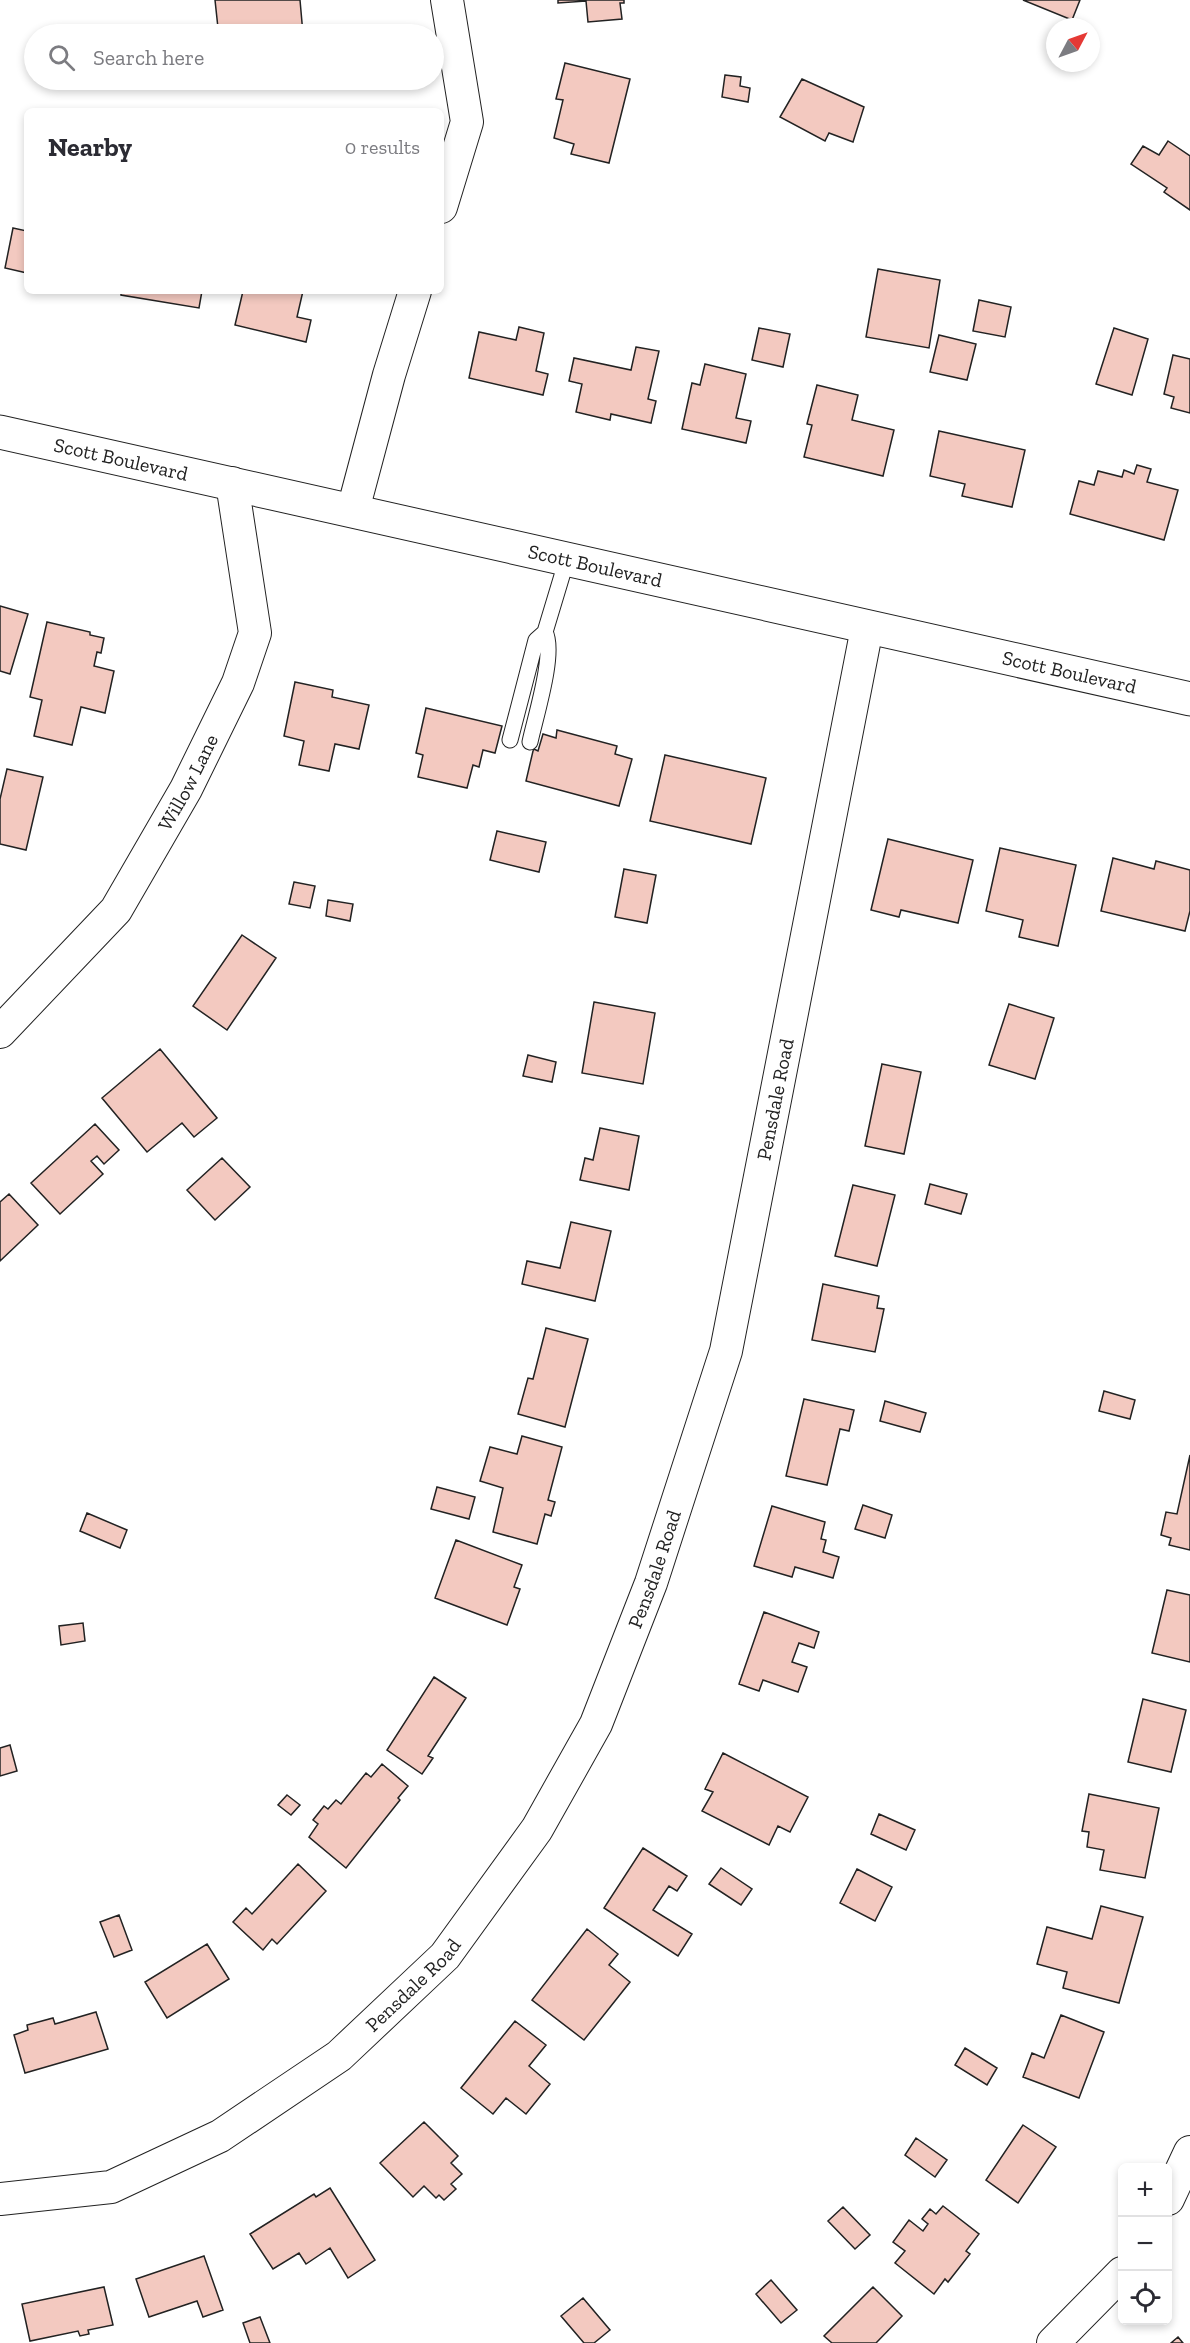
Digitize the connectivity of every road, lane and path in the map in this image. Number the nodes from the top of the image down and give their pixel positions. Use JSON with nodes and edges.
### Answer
{"nodes":[{"id":1,"x":447,"y":0,"type":"edge"},
{"id":2,"x":444,"y":197,"type":"edge"},
{"id":3,"x":414,"y":294,"type":"edge"},
{"id":4,"x":0,"y":432,"type":"edge"},
{"id":5,"x":232,"y":483,"type":"junction"},
{"id":6,"x":353,"y":510,"type":"junction"},
{"id":7,"x":567,"y":559,"type":"junction"},
{"id":8,"x":867,"y":628,"type":"junction"},
{"id":9,"x":545,"y":632,"type":"junction"},
{"id":10,"x":1190,"y":699,"type":"edge"},
{"id":11,"x":510,"y":740,"type":"dead end"},
{"id":12,"x":530,"y":742,"type":"dead end"},
{"id":13,"x":0,"y":1032,"type":"edge"},
{"id":14,"x":1190,"y":2152,"type":"edge"},
{"id":15,"x":1172,"y":2189,"type":"edge"},
{"id":16,"x":0,"y":2199,"type":"edge"},
{"id":17,"x":1118,"y":2277,"type":"edge"},
{"id":18,"x":1053,"y":2343,"type":"edge"}],
"edges":[{"from":1,"to":2,"type":"street"},
{"from":3,"to":6,"type":"street"},
{"from":4,"to":5,"type":"highway","name":"Scott Boulevard"},
{"from":5,"to":6,"type":"highway","name":"Scott Boulevard"},
{"from":5,"to":13,"type":"street","name":"Willow Lane"},
{"from":6,"to":7,"type":"highway","name":"Scott Boulevard"},
{"from":7,"to":8,"type":"highway","name":"Scott Boulevard"},
{"from":7,"to":9,"type":"lane"},
{"from":8,"to":10,"type":"highway","name":"Scott Boulevard"},
{"from":8,"to":16,"type":"street","name":"Pensdale Road"},
{"from":9,"to":11,"type":"lane"},
{"from":9,"to":12,"type":"lane"},
{"from":14,"to":15,"type":"street"},
{"from":17,"to":18,"type":"street"}]}
